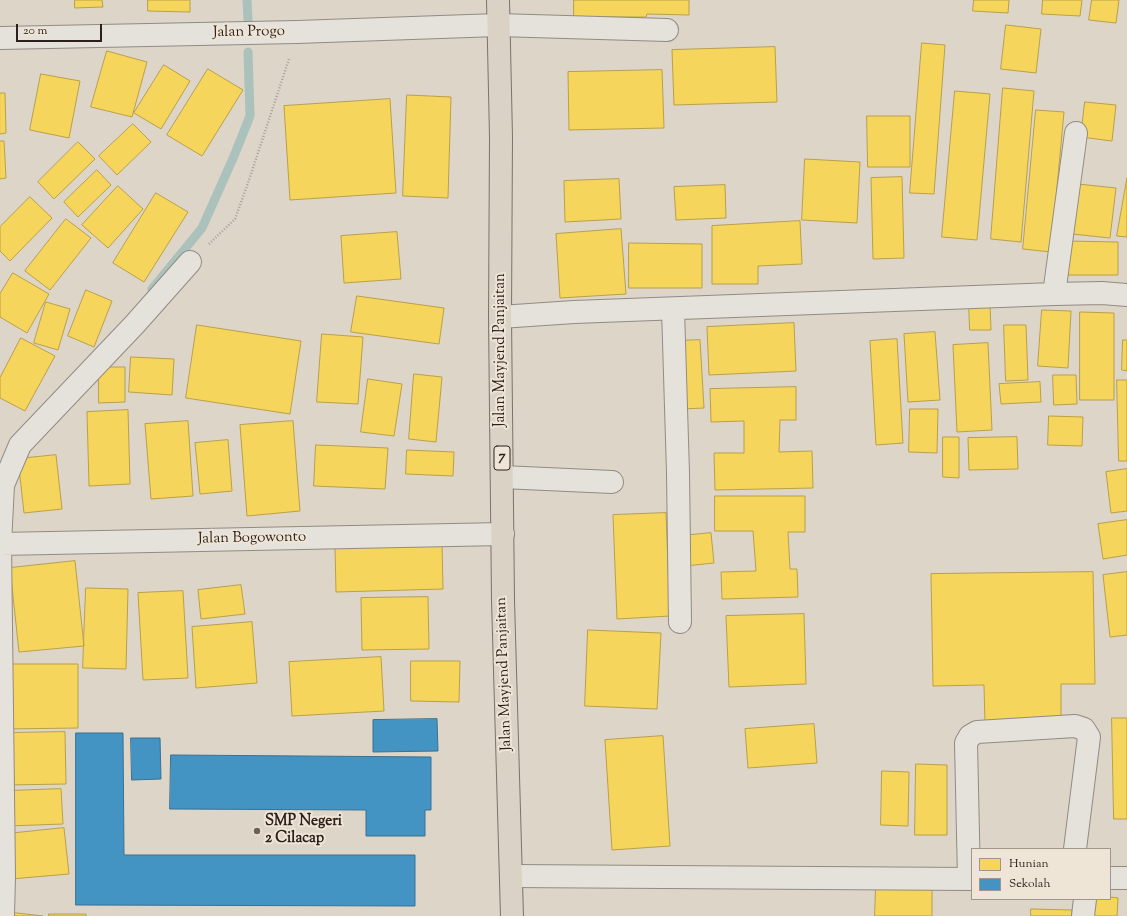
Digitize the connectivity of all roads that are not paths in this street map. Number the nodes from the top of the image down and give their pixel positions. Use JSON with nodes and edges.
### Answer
{"nodes":[{"id":1,"x":498,"y":0,"type":"edge"},
{"id":2,"x":498,"y":25,"type":"junction"},
{"id":3,"x":667,"y":30,"type":"dead end"},
{"id":4,"x":0,"y":38,"type":"edge"},
{"id":5,"x":1076,"y":133,"type":"dead end"},
{"id":6,"x":190,"y":262,"type":"road end"},
{"id":7,"x":1054,"y":294,"type":"junction"},
{"id":8,"x":1127,"y":295,"type":"edge"},
{"id":9,"x":673,"y":309,"type":"junction"},
{"id":10,"x":500,"y":317,"type":"junction"},
{"id":11,"x":502,"y":476,"type":"junction"},
{"id":12,"x":612,"y":482,"type":"dead end"},
{"id":13,"x":503,"y":534,"type":"junction"},
{"id":14,"x":0,"y":544,"type":"edge"},
{"id":15,"x":680,"y":622,"type":"dead end"},
{"id":16,"x":1075,"y":848,"type":"edge"},
{"id":17,"x":511,"y":876,"type":"junction"},
{"id":18,"x":2,"y":878,"type":"edge"},
{"id":19,"x":1111,"y":878,"type":"edge"},
{"id":20,"x":1127,"y":878,"type":"edge"},
{"id":21,"x":971,"y":879,"type":"edge"},
{"id":22,"x":1085,"y":900,"type":"edge"},
{"id":23,"x":3,"y":916,"type":"edge"},
{"id":24,"x":512,"y":916,"type":"edge"},
{"id":25,"x":1084,"y":916,"type":"edge"}],
"edges":[{"from":1,"to":2,"type":"highway","name":"Jalan Mayjend Panjaitan","number":"7"},
{"from":2,"to":3,"type":"street","name":"Jalan Progo"},
{"from":2,"to":4,"type":"street","name":"Jalan Progo"},
{"from":2,"to":10,"type":"highway","name":"Jalan Mayjend Panjaitan","number":"7"},
{"from":5,"to":7,"type":"street"},
{"from":6,"to":14,"type":"street"},
{"from":7,"to":8,"type":"street"},
{"from":7,"to":9,"type":"street"},
{"from":9,"to":10,"type":"street"},
{"from":9,"to":15,"type":"street"},
{"from":10,"to":11,"type":"highway","name":"Jalan Mayjend Panjaitan","number":"7"},
{"from":11,"to":12,"type":"street"},
{"from":11,"to":13,"type":"highway","name":"Jalan Mayjend Panjaitan","number":"7"},
{"from":13,"to":14,"type":"street","name":"Jalan Bogowonto"},
{"from":13,"to":17,"type":"highway","name":"Jalan Mayjend Panjaitan","number":"7"},
{"from":14,"to":18,"type":"street"},
{"from":16,"to":21,"type":"street"},
{"from":17,"to":21,"type":"street"},
{"from":17,"to":24,"type":"highway","name":"Jalan Mayjend Panjaitan","number":"7"},
{"from":18,"to":23,"type":"street"},
{"from":19,"to":20,"type":"street"},
{"from":22,"to":25,"type":"street"}]}
